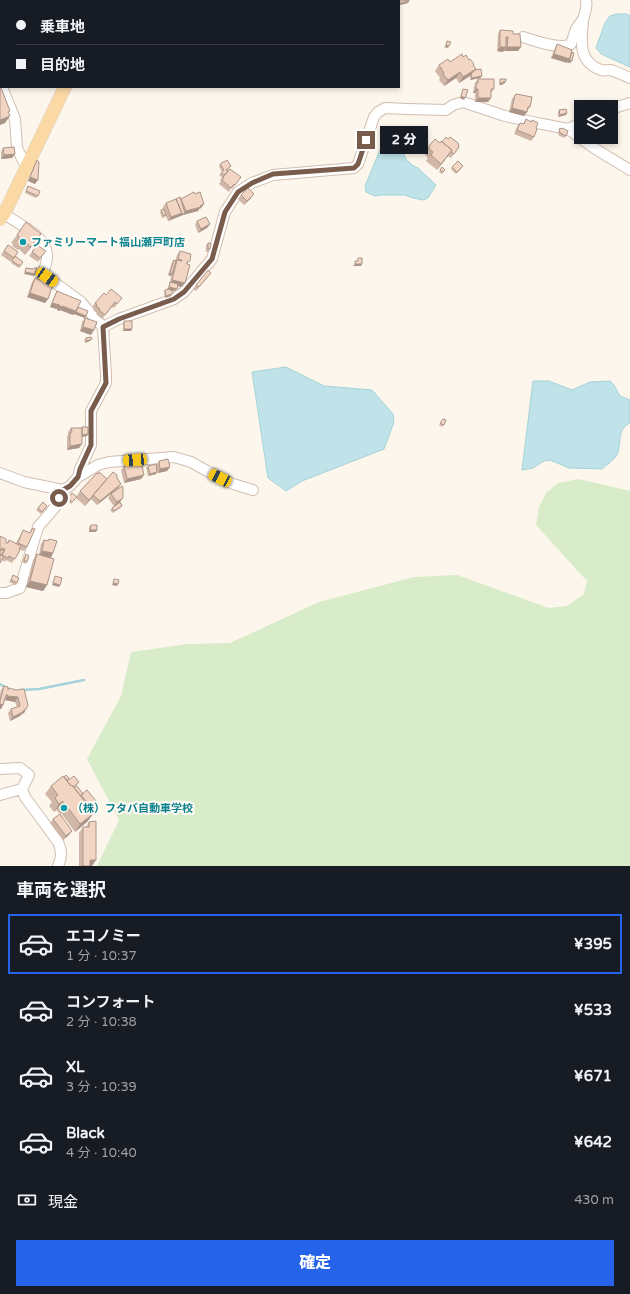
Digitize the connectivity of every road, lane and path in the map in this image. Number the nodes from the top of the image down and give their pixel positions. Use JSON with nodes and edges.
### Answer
{"nodes":[{"id":1,"x":586,"y":0,"type":"edge"},
{"id":2,"x":583,"y":18,"type":"junction"},
{"id":3,"x":523,"y":37,"type":"dead end"},
{"id":4,"x":630,"y":78,"type":"edge"},
{"id":5,"x":2,"y":88,"type":"edge"},
{"id":6,"x":65,"y":88,"type":"edge"},
{"id":7,"x":630,"y":103,"type":"edge"},
{"id":8,"x":618,"y":107,"type":"edge"},
{"id":9,"x":574,"y":126,"type":"edge"},
{"id":10,"x":568,"y":129,"type":"junction"},
{"id":11,"x":26,"y":167,"type":"junction"},
{"id":12,"x":630,"y":170,"type":"edge"},
{"id":13,"x":2,"y":216,"type":"edge"},
{"id":14,"x":103,"y":327,"type":"junction"},
{"id":15,"x":0,"y":473,"type":"edge"},
{"id":16,"x":78,"y":477,"type":"junction"},
{"id":17,"x":63,"y":490,"type":"junction"},
{"id":18,"x":253,"y":490,"type":"dead end"},
{"id":19,"x":0,"y":593,"type":"edge"},
{"id":20,"x":0,"y":769,"type":"edge"},
{"id":21,"x":22,"y":789,"type":"junction"},
{"id":22,"x":0,"y":795,"type":"edge"},
{"id":23,"x":58,"y":866,"type":"edge"}],
"edges":[{"from":1,"to":2,"type":"street"},
{"from":2,"to":3,"type":"street"},
{"from":2,"to":4,"type":"street"},
{"from":5,"to":11,"type":"street"},
{"from":6,"to":11,"type":"main road"},
{"from":7,"to":8,"type":"street"},
{"from":9,"to":10,"type":"street"},
{"from":10,"to":12,"type":"street"},
{"from":10,"to":14,"type":"street"},
{"from":11,"to":13,"type":"main road"},
{"from":13,"to":14,"type":"street"},
{"from":14,"to":16,"type":"street"},
{"from":15,"to":17,"type":"street"},
{"from":16,"to":17,"type":"street"},
{"from":16,"to":18,"type":"street"},
{"from":17,"to":19,"type":"street"},
{"from":20,"to":21,"type":"street"},
{"from":21,"to":22,"type":"street"},
{"from":21,"to":23,"type":"street"}]}
